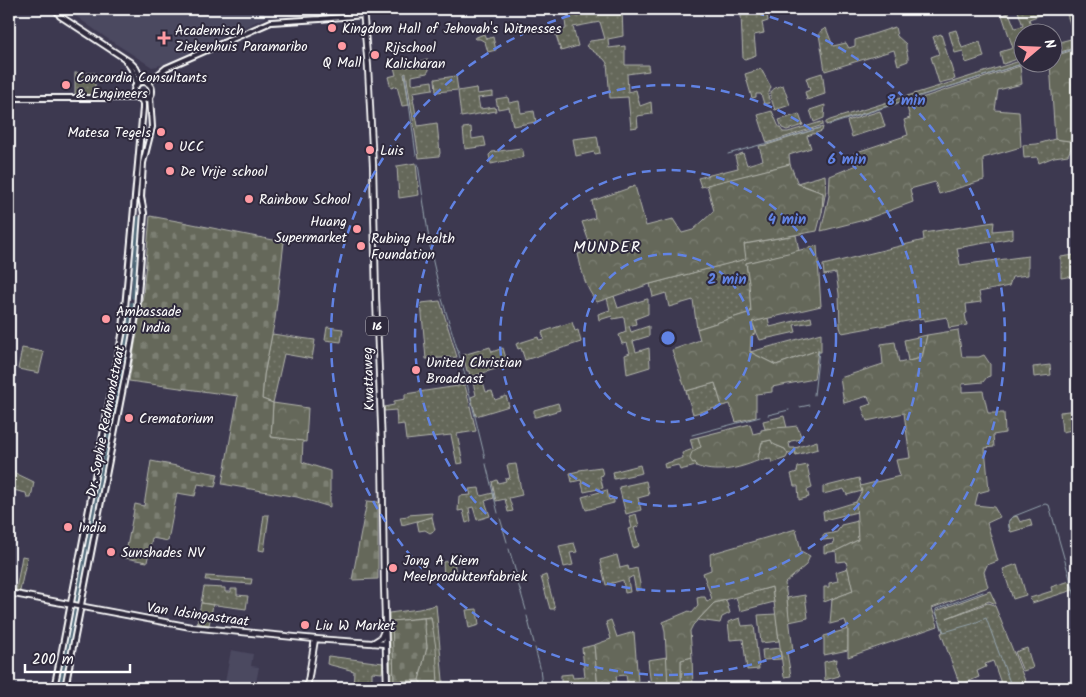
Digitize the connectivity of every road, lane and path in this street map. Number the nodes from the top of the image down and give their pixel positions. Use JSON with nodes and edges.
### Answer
{"nodes":[{"id":1,"x":56,"y":9,"type":"edge"},
{"id":2,"x":364,"y":9,"type":"edge"},
{"id":3,"x":364,"y":15,"type":"junction"},
{"id":4,"x":123,"y":57,"type":"junction"},
{"id":5,"x":158,"y":74,"type":"junction"},
{"id":6,"x":143,"y":82,"type":"junction"},
{"id":7,"x":148,"y":83,"type":"junction"},
{"id":8,"x":152,"y":88,"type":"junction"},
{"id":9,"x":135,"y":89,"type":"junction"},
{"id":10,"x":122,"y":97,"type":"junction"},
{"id":11,"x":150,"y":97,"type":"junction"},
{"id":12,"x":9,"y":98,"type":"edge"},
{"id":13,"x":139,"y":99,"type":"junction"},
{"id":14,"x":126,"y":300,"type":"junction"},
{"id":15,"x":138,"y":301,"type":"junction"},
{"id":16,"x":9,"y":593,"type":"edge"},
{"id":17,"x":71,"y":605,"type":"junction"},
{"id":18,"x":81,"y":607,"type":"junction"},
{"id":19,"x":385,"y":627,"type":"junction"},
{"id":20,"x":316,"y":639,"type":"junction"},
{"id":21,"x":372,"y":644,"type":"junction"},
{"id":22,"x":386,"y":644,"type":"junction"},
{"id":23,"x":54,"y":688,"type":"edge"},
{"id":24,"x":65,"y":688,"type":"edge"},
{"id":25,"x":307,"y":688,"type":"edge"},
{"id":26,"x":387,"y":688,"type":"edge"}],
"edges":[{"from":1,"to":4,"type":"street"},
{"from":2,"to":3,"type":"main road","name":"Kwattaweg","number":"16"},
{"from":3,"to":5,"type":"street"},
{"from":3,"to":19,"type":"main road","name":"Kwattaweg","number":"16"},
{"from":4,"to":6,"type":"street"},
{"from":4,"to":9,"type":"street"},
{"from":5,"to":7,"type":"street"},
{"from":5,"to":8,"type":"street"},
{"from":6,"to":7,"type":"street"},
{"from":6,"to":9,"type":"street"},
{"from":7,"to":8,"type":"street"},
{"from":8,"to":11,"type":"street"},
{"from":9,"to":10,"type":"street"},
{"from":9,"to":13,"type":"street"},
{"from":10,"to":12,"type":"street"},
{"from":10,"to":13,"type":"street"},
{"from":11,"to":13,"type":"street"},
{"from":11,"to":15,"type":"street","name":"Dr. Sophie Redmondstraat"},
{"from":13,"to":14,"type":"street","name":"Dr. Sophie Redmondstraat"},
{"from":14,"to":15,"type":"street"},
{"from":14,"to":17,"type":"street","name":"Dr. Sophie Redmondstraat"},
{"from":15,"to":18,"type":"street","name":"Dr. Sophie Redmondstraat"},
{"from":16,"to":17,"type":"main road","name":"Van Idsingastraat"},
{"from":17,"to":18,"type":"main road","name":"Van Idsingastraat"},
{"from":17,"to":23,"type":"street","name":"Dr. Sophie Redmondstraat"},
{"from":18,"to":20,"type":"main road","name":"Van Idsingastraat"},
{"from":18,"to":24,"type":"street","name":"Dr. Sophie Redmondstraat"},
{"from":19,"to":21,"type":"main road"},
{"from":19,"to":22,"type":"main road","name":"Kwattaweg","number":"16"},
{"from":20,"to":21,"type":"main road","name":"Van Idsingastraat"},
{"from":20,"to":25,"type":"main road"},
{"from":21,"to":22,"type":"main road","name":"Van Idsingastraat"},
{"from":22,"to":26,"type":"main road","name":"Kwattaweg","number":"16"}]}
